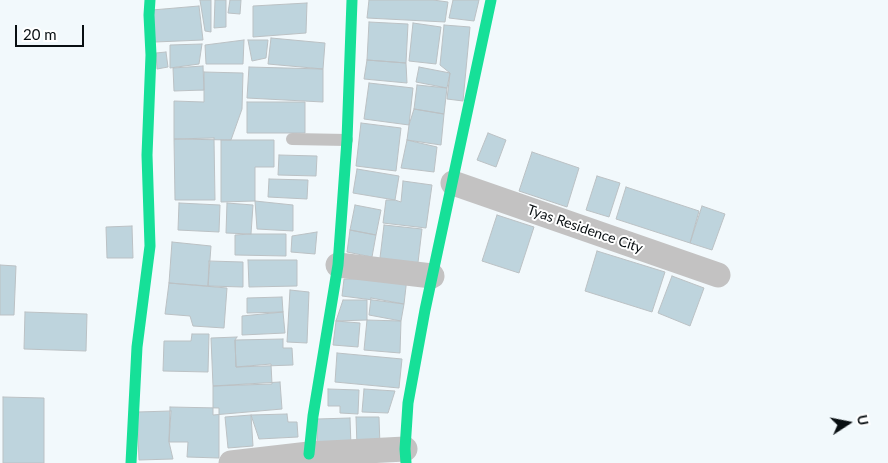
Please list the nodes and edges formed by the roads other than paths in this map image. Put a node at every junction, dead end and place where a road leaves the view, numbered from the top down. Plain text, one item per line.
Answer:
1 (150, 0) edge
2 (352, 0) edge
3 (491, 0) edge
4 (292, 139) dead end
5 (347, 140) junction
6 (453, 183) junction
7 (338, 265) junction
8 (718, 275) dead end
9 (432, 276) junction
10 (309, 454) junction
11 (405, 456) edge
12 (131, 463) edge
13 (232, 463) edge

1 - 12 street
2 - 5 street
3 - 6 street
4 - 5 lane
5 - 7 street
6 - 8 street, Tyas Residence City
6 - 9 street
7 - 9 street
7 - 10 street
9 - 11 street
10 - 11 street
10 - 13 street

